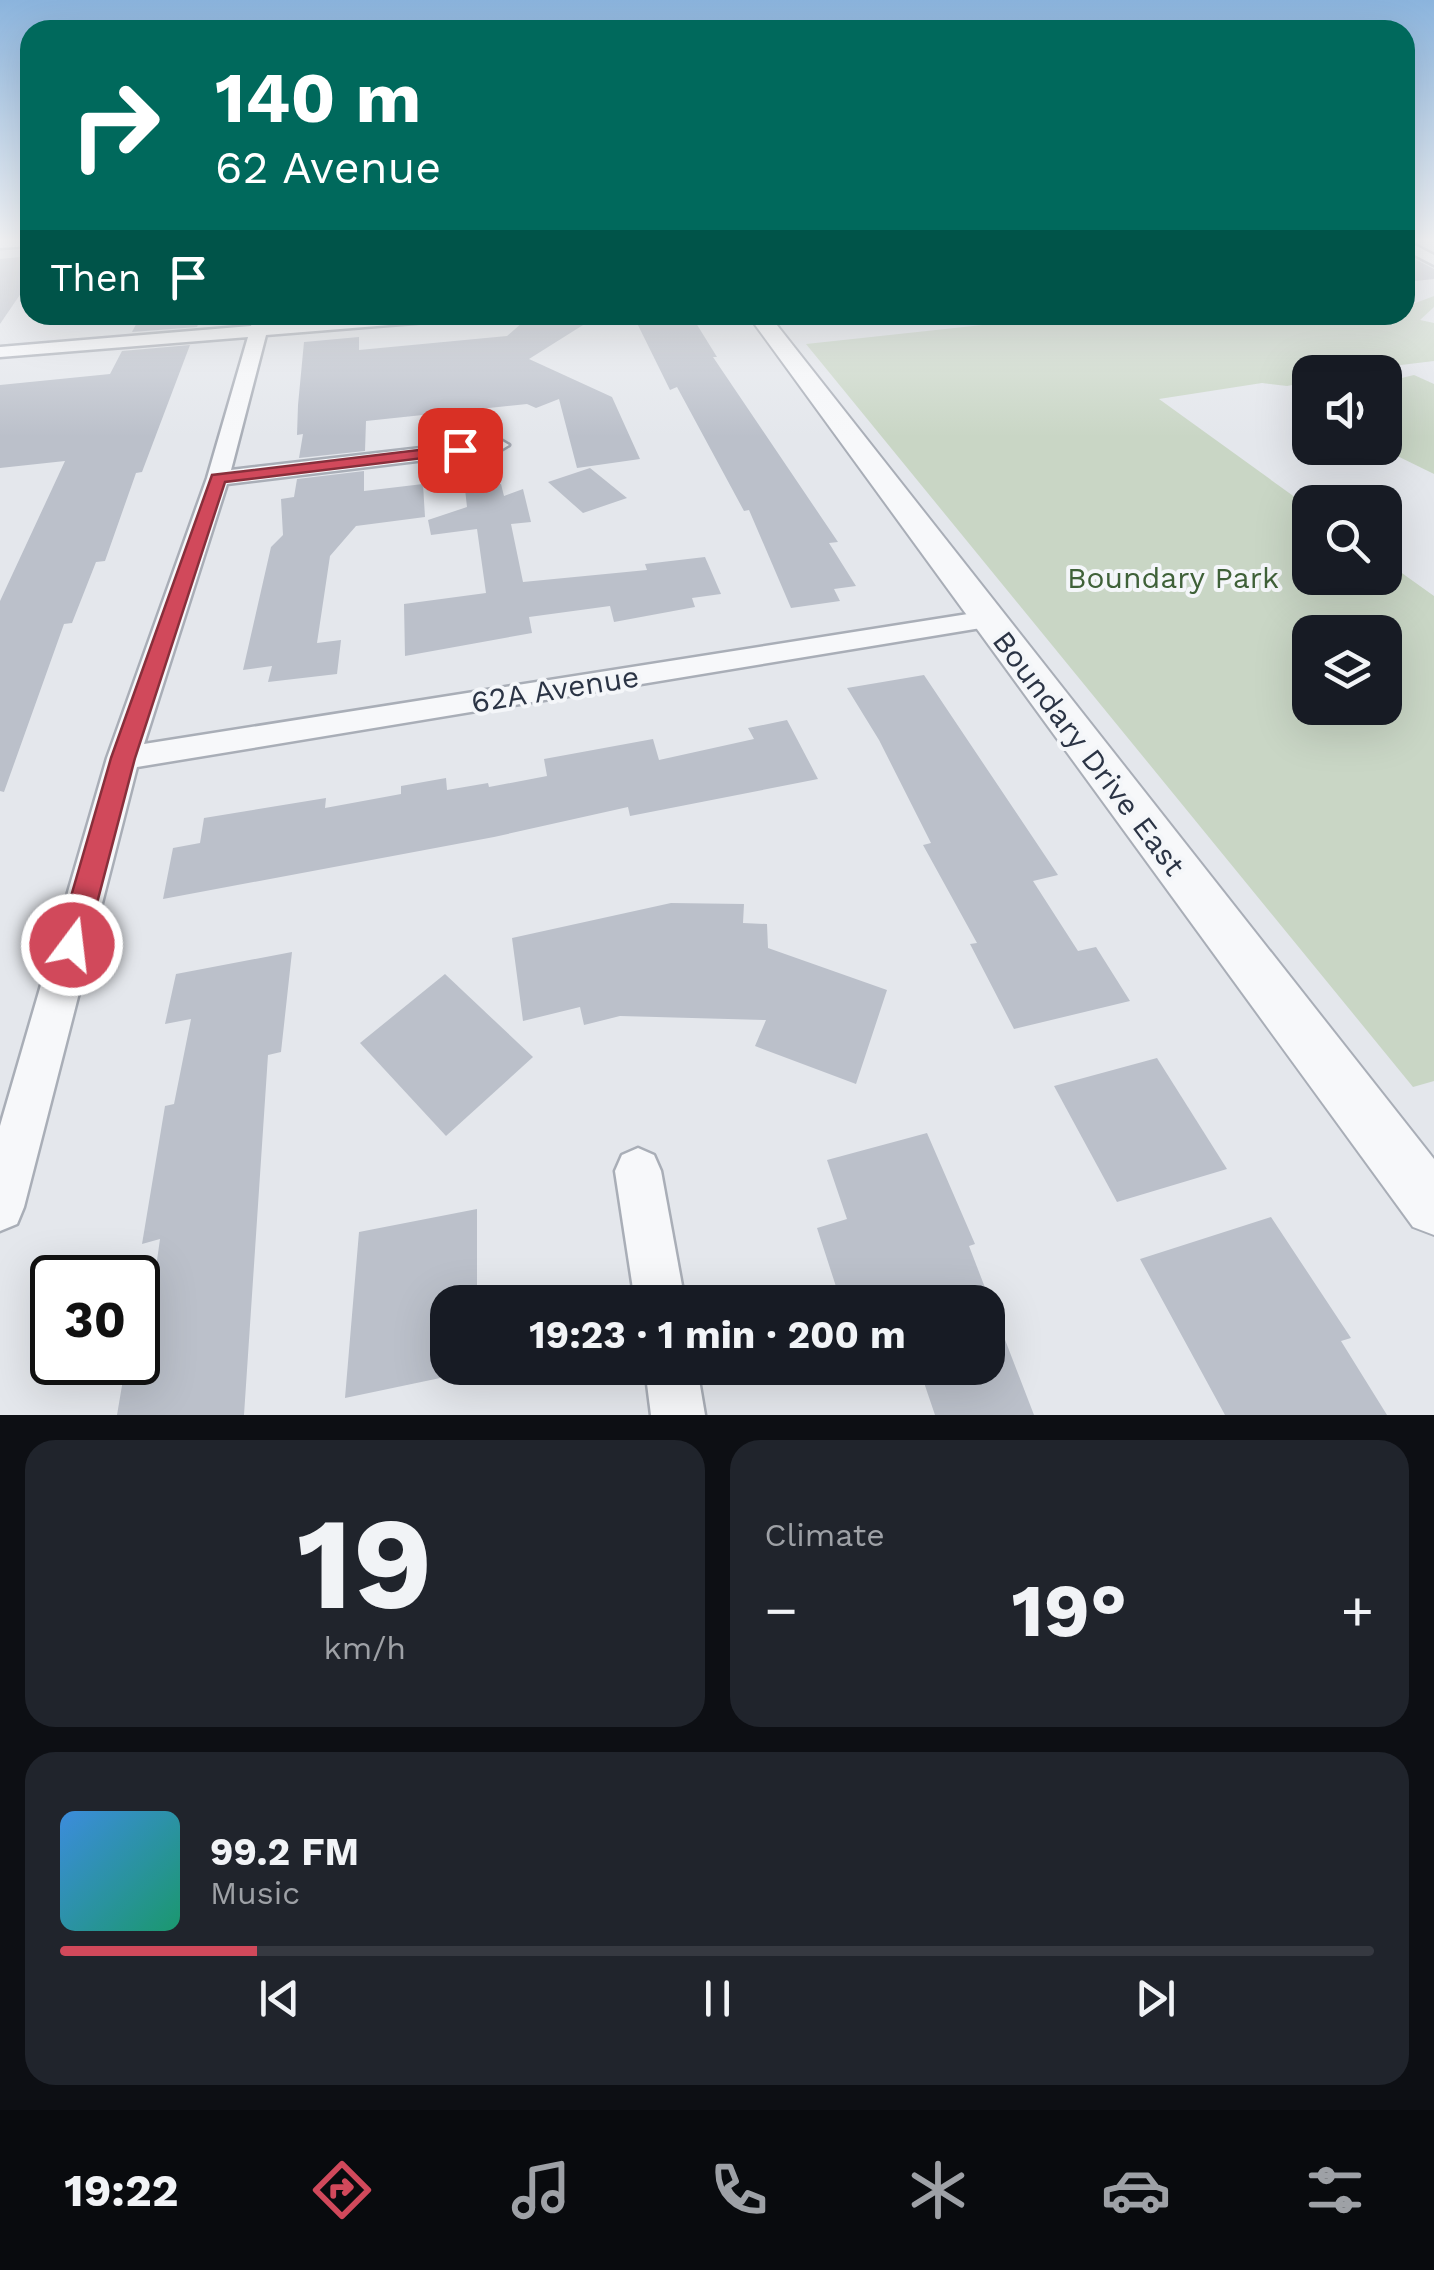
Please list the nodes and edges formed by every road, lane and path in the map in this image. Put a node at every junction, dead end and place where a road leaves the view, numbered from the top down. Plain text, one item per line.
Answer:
1 (243, 325) edge
2 (260, 325) edge
3 (766, 325) edge
4 (0, 352) edge
5 (499, 446) dead end
6 (218, 478) junction
7 (988, 620) junction
8 (123, 758) junction
9 (638, 1171) dead end
10 (1430, 1194) edge
11 (0, 1207) edge
12 (657, 1285) edge
13 (673, 1385) edge
14 (678, 1415) edge

1 - 4 street
2 - 6 street
3 - 7 street, Boundary Drive East
5 - 6 street
6 - 8 street
7 - 8 street, 62A Avenue
7 - 10 street, Boundary Drive East
8 - 11 street
9 - 12 street
13 - 14 street

